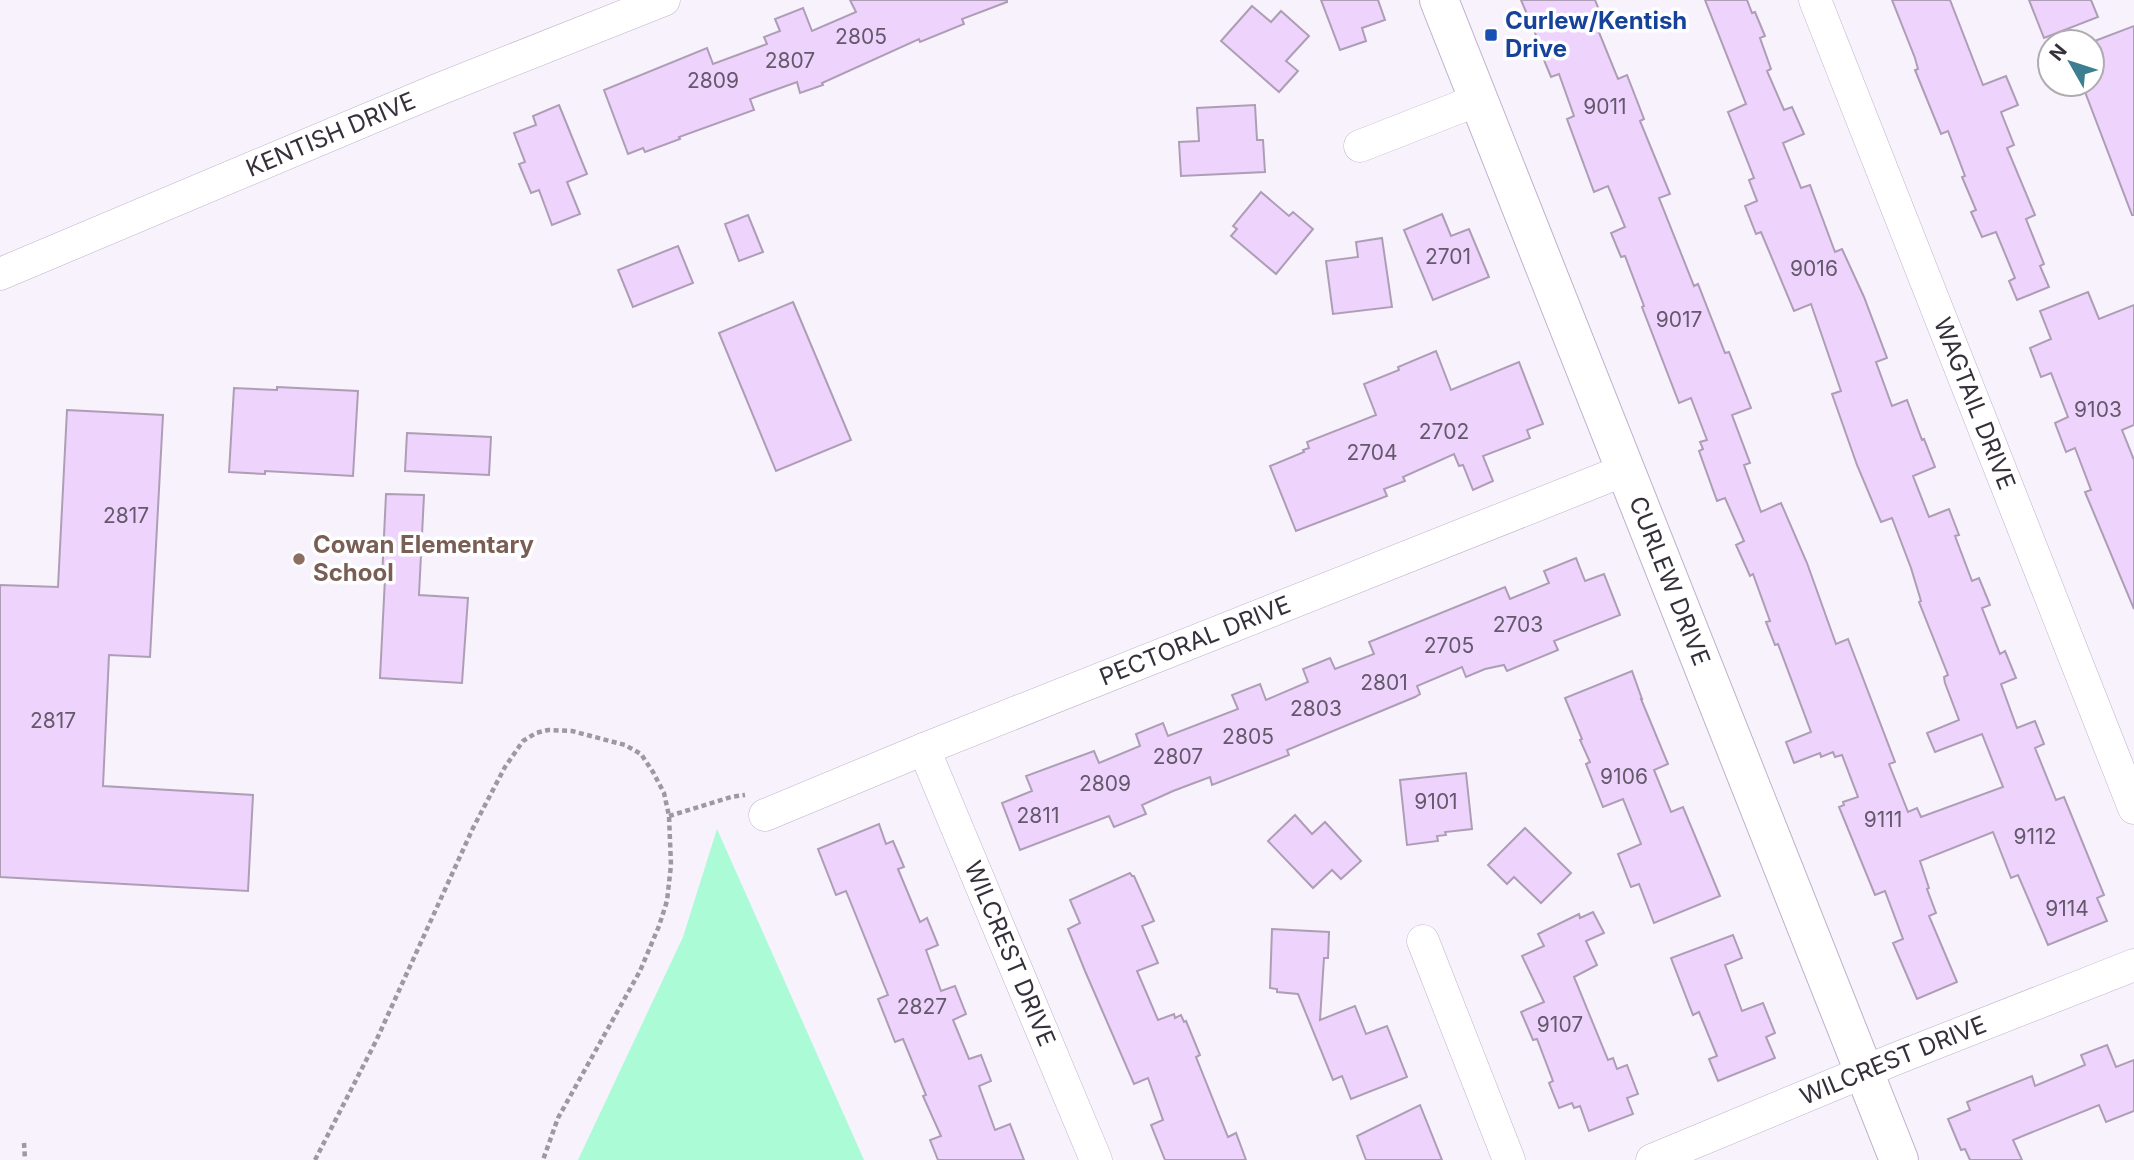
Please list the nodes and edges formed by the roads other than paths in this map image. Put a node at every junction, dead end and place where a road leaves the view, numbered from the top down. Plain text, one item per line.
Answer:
1 (664, 0) edge
2 (1439, 0) edge
3 (1815, 0) edge
4 (625, 7) edge
5 (1478, 100) junction
6 (1360, 146) dead end
7 (0, 274) edge
8 (1625, 470) junction
9 (924, 749) junction
10 (2134, 808) edge
11 (765, 815) road end
12 (1423, 942) dead end
13 (2134, 965) edge
14 (1864, 1072) junction
15 (1096, 1160) edge
16 (1509, 1160) edge
17 (1652, 1160) edge
18 (1899, 1160) edge

1 - 4 street, KENTISH DRIVE
2 - 5 street, CURLEW DRIVE
3 - 10 street, WAGTAIL DRIVE
4 - 7 street, KENTISH DRIVE
5 - 6 street
5 - 8 street, CURLEW DRIVE
8 - 9 street, PECTORAL DRIVE
8 - 14 street, CURLEW DRIVE
9 - 11 street, PECTORAL DRIVE
9 - 15 street, WILCREST DRIVE
12 - 16 street
13 - 14 street, WILCREST DRIVE
14 - 17 street, WILCREST DRIVE
14 - 18 street, CURLEW DRIVE

